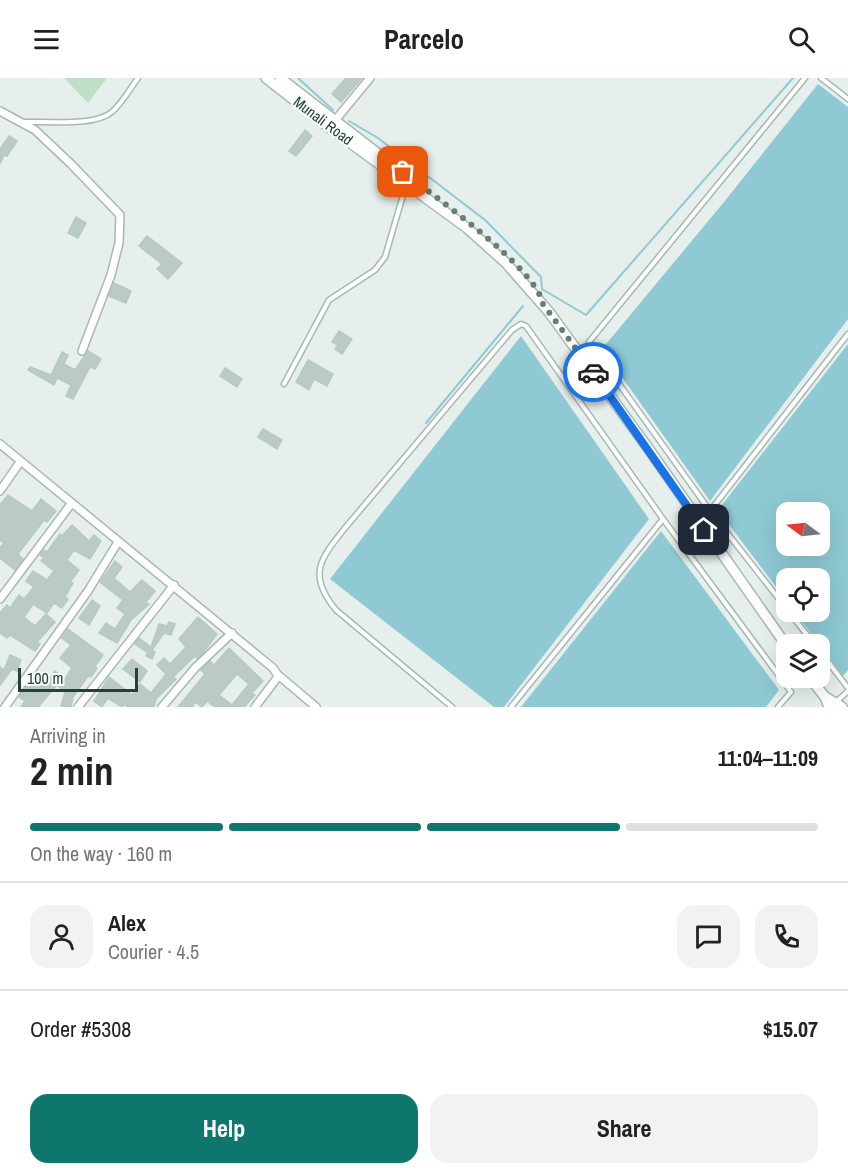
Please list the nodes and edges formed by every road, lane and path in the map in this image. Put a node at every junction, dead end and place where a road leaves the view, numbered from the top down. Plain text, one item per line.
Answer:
1 (138, 78) edge
2 (266, 78) edge
3 (280, 78) edge
4 (370, 78) edge
5 (805, 78) edge
6 (821, 78) edge
7 (848, 99) edge
8 (0, 111) edge
9 (22, 122) junction
10 (332, 124) junction
11 (407, 183) junction
12 (543, 304) junction
13 (848, 334) edge
14 (82, 351) dead end
15 (284, 384) dead end
16 (0, 444) edge
17 (20, 462) junction
18 (0, 491) edge
19 (71, 504) junction
20 (710, 511) junction
21 (663, 519) junction
22 (118, 542) junction
23 (174, 585) junction
24 (3, 590) edge
25 (776, 595) edge
26 (0, 599) edge
27 (797, 622) edge
28 (232, 633) junction
29 (778, 634) edge
30 (806, 634) edge
31 (830, 665) edge
32 (277, 674) junction
33 (818, 688) edge
34 (848, 689) edge
35 (834, 706) edge
36 (5, 707) edge
37 (78, 707) edge
38 (162, 707) edge
39 (255, 707) edge
40 (316, 707) edge
41 (452, 707) edge
42 (511, 707) edge
43 (778, 707) edge

1 - 9 lane
2 - 10 main road, Munali Road
3 - 10 main road, Munali Road
4 - 10 street
5 - 20 lane
6 - 7 lane
8 - 9 street
9 - 14 street
10 - 11 main road, Munali Road
10 - 12 main road, Munali Road
11 - 12 main road, Munali Road
11 - 15 lane
12 - 29 main road, Munali Road
13 - 20 lane
16 - 17 street
17 - 18 street
17 - 19 street
19 - 22 street
19 - 24 street
20 - 25 lane
21 - 41 lane
21 - 42 lane
21 - 43 lane
22 - 23 street
22 - 36 street
23 - 28 street
23 - 37 street
24 - 26 street
27 - 30 lane
28 - 32 street
28 - 38 street
31 - 34 lane
32 - 39 street
32 - 40 street
33 - 35 main road
34 - 35 lane

